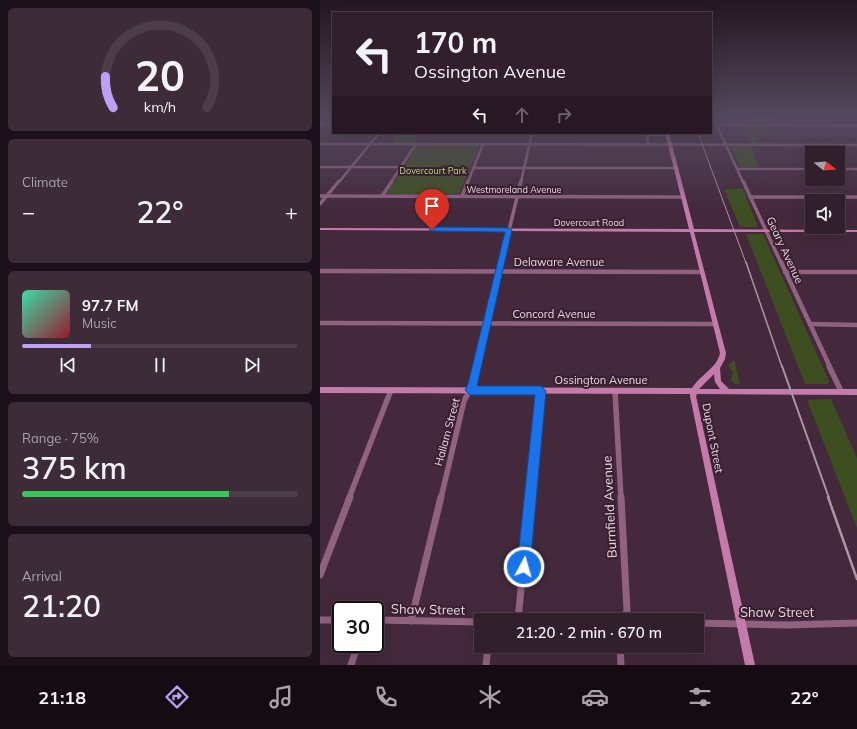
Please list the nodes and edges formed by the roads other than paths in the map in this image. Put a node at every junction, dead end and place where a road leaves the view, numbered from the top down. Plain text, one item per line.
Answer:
1 (366, 148) edge
2 (413, 148) edge
3 (481, 148) edge
4 (528, 148) edge
5 (671, 148) edge
6 (727, 148) edge
7 (320, 167) edge
8 (350, 167) junction
9 (401, 168) junction
10 (473, 168) junction
11 (523, 168) junction
12 (676, 168) junction
13 (737, 169) junction
14 (805, 169) edge
15 (845, 169) edge
16 (857, 169) edge
17 (320, 196) edge
18 (326, 196) junction
19 (382, 196) junction
20 (462, 196) junction
21 (517, 196) junction
22 (750, 196) junction
23 (684, 197) junction
24 (857, 197) edge
25 (320, 204) edge
26 (320, 229) edge
27 (509, 230) junction
28 (692, 230) junction
29 (766, 231) junction
30 (857, 231) edge
31 (320, 271) edge
32 (499, 271) junction
33 (702, 272) junction
34 (785, 272) junction
35 (857, 272) edge
36 (320, 323) edge
37 (487, 323) junction
38 (716, 324) junction
39 (810, 324) junction
40 (857, 325) edge
41 (716, 366) junction
42 (320, 390) edge
43 (391, 390) junction
44 (470, 390) junction
45 (541, 391) junction
46 (615, 391) junction
47 (694, 391) junction
48 (841, 391) junction
49 (728, 392) junction
50 (857, 392) edge
51 (320, 575) edge
52 (519, 613) edge
53 (626, 613) edge
54 (320, 620) edge
55 (332, 620) edge
56 (384, 620) edge
57 (411, 621) junction
58 (474, 622) edge
59 (704, 623) edge
60 (857, 623) edge
61 (741, 624) junction
62 (355, 653) edge
63 (487, 653) edge
64 (620, 653) edge
65 (351, 665) edge
66 (486, 665) edge
67 (621, 665) edge
68 (750, 665) edge

1 - 8 street
2 - 9 street
3 - 10 street
4 - 11 street, Hallam Street
5 - 12 street, Dupont Street
6 - 13 street, Geary Avenue
7 - 8 street
8 - 9 street
8 - 18 street
9 - 19 street
10 - 11 street
10 - 20 street
11 - 12 street
11 - 21 street, Hallam Street
12 - 23 street, Dupont Street
13 - 14 street
13 - 22 street, Geary Avenue
15 - 16 street
17 - 18 street, Westmoreland Avenue
18 - 19 street, Westmoreland Avenue
18 - 25 street
19 - 20 street, Westmoreland Avenue
20 - 21 street, Westmoreland Avenue
21 - 23 street, Westmoreland Avenue
21 - 27 street, Hallam Street
22 - 24 street
22 - 29 street, Geary Avenue
23 - 28 street, Dupont Street
26 - 27 street, Dovercourt Road
27 - 28 street, Dovercourt Road
27 - 32 street, Hallam Street
28 - 29 street, Dovercourt Road
28 - 33 street, Dupont Street
29 - 30 street, Dovercourt Road
29 - 34 street, Geary Avenue
31 - 32 street, Delaware Avenue
32 - 33 street, Delaware Avenue
32 - 37 street, Hallam Street
33 - 38 street, Dupont Street
34 - 35 street
34 - 39 street, Geary Avenue
36 - 37 street, Concord Avenue
37 - 38 street, Concord Avenue
37 - 44 street, Hallam Street
38 - 41 street, Dupont Street
39 - 40 street
39 - 48 street, Geary Avenue
41 - 47 street, Dupont Street
41 - 49 street
42 - 43 street, Ossington Avenue
43 - 44 street, Ossington Avenue
43 - 51 street
44 - 45 street, Ossington Avenue
44 - 57 street, Hallam Street
45 - 46 street, Ossington Avenue
45 - 52 street
46 - 47 street, Ossington Avenue
46 - 53 street, Burnfield Avenue
47 - 49 street, Ossington Avenue
47 - 61 street, Dupont Street
48 - 49 street, Ossington Avenue
48 - 50 street, Ossington Avenue
54 - 55 street
56 - 57 street, Shaw Street
57 - 58 street, Shaw Street
59 - 61 street, Shaw Street
60 - 61 street, Shaw Street
61 - 68 street, Dupont Street
62 - 65 street
63 - 66 street
64 - 67 street

